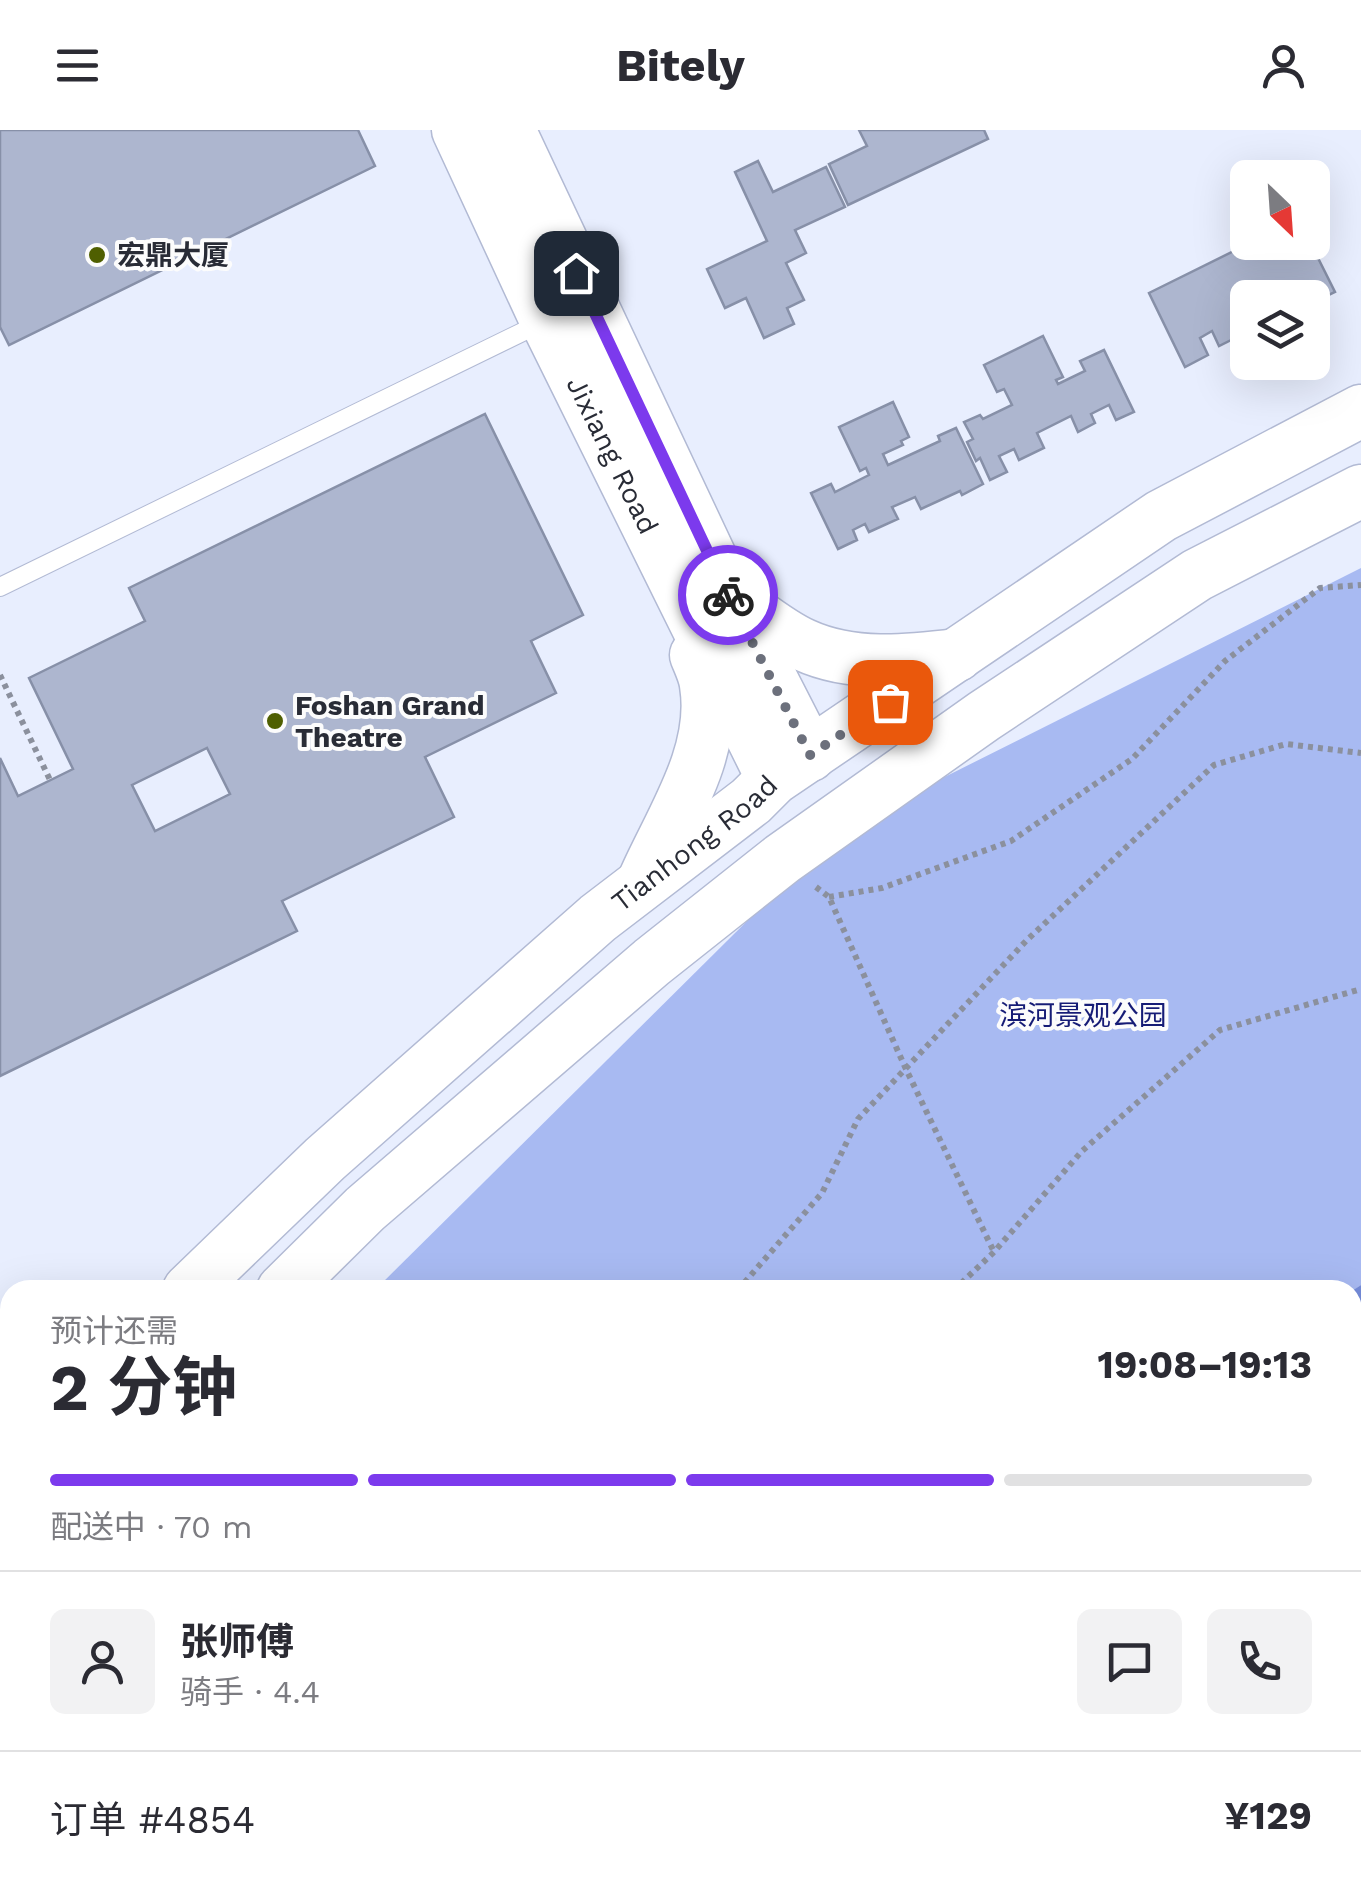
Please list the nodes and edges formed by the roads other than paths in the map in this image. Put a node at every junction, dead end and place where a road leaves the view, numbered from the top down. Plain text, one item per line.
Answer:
1 (458, 130) edge
2 (509, 130) edge
3 (546, 320) junction
4 (1361, 411) edge
5 (1361, 490) edge
6 (666, 564) junction
7 (0, 587) edge
8 (728, 595) junction
9 (959, 655) junction
10 (791, 767) junction
11 (642, 884) junction
12 (199, 1280) edge
13 (294, 1280) edge

1 - 3 main road, Jixiang Road
2 - 8 main road
3 - 6 main road, Jixiang Road
3 - 7 lane
4 - 9 main road, Tianhong Road
5 - 13 main road
6 - 10 main road, Jixiang Road
6 - 11 main road
8 - 9 main road
8 - 10 main road
9 - 10 main road, Tianhong Road
10 - 11 main road, Tianhong Road
11 - 12 main road, Tianhong Road

